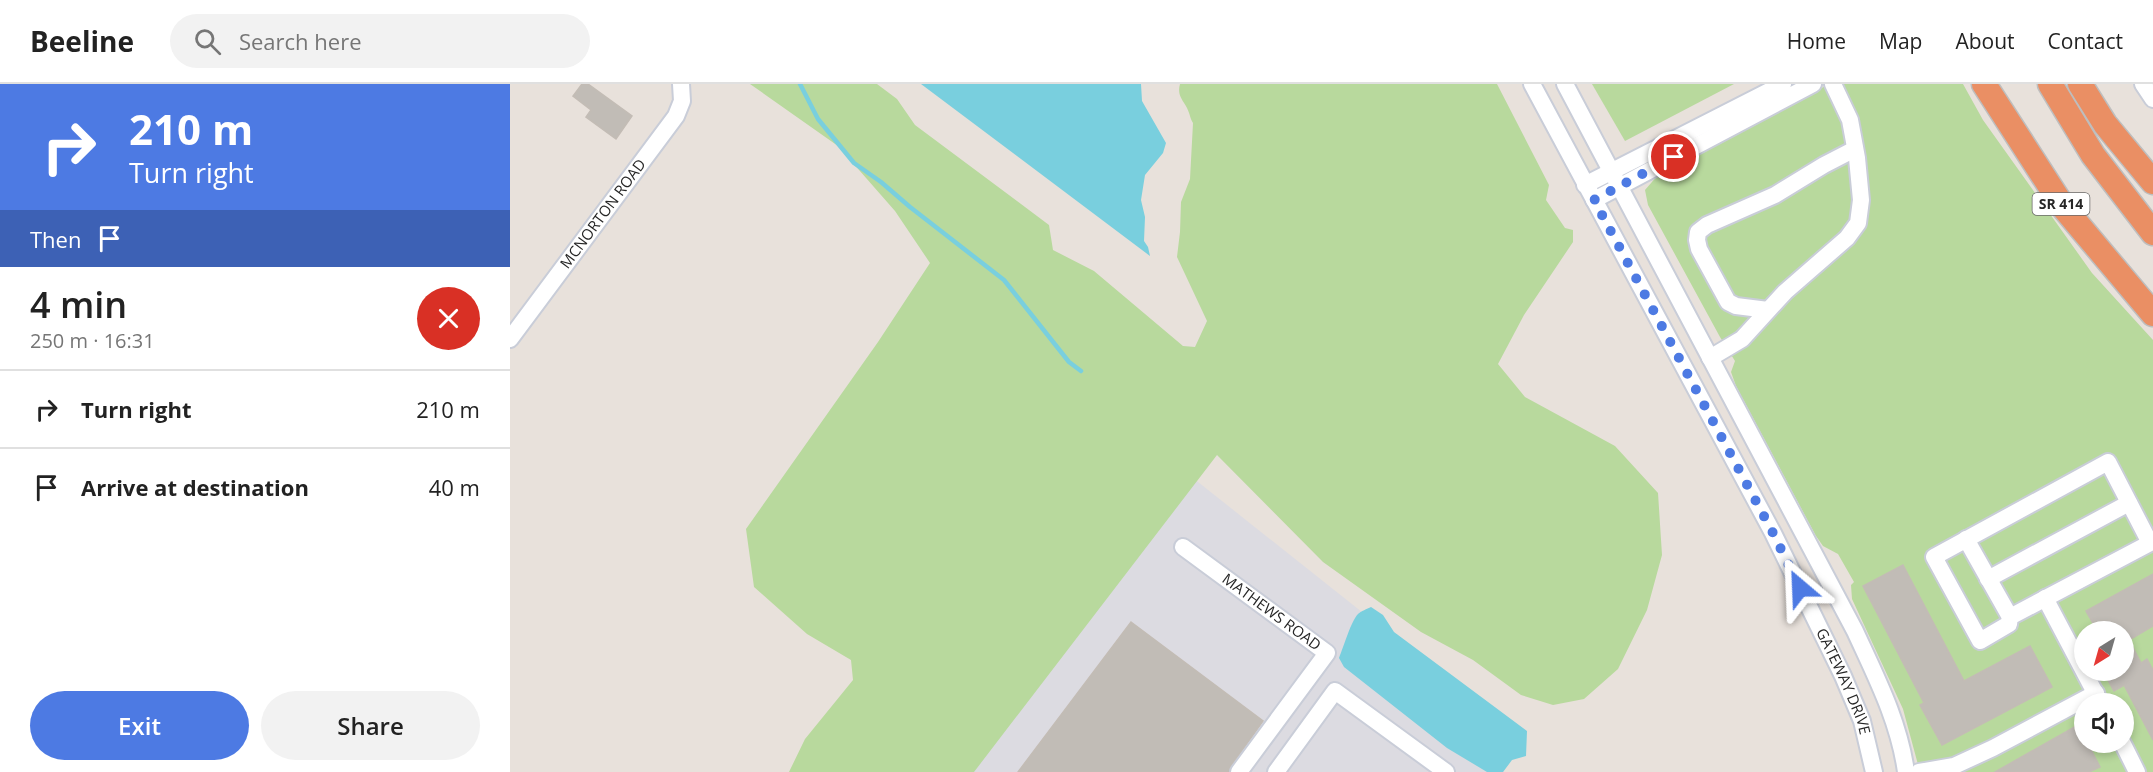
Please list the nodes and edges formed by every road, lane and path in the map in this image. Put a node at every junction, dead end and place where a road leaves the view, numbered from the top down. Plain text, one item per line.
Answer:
1 (681, 84) edge
2 (1532, 84) edge
3 (1565, 84) edge
4 (1783, 84) edge
5 (1813, 84) edge
6 (1833, 84) edge
7 (1984, 84) edge
8 (2050, 84) edge
9 (2080, 84) edge
10 (2143, 84) edge
11 (2153, 99) edge
12 (1855, 149) junction
13 (1615, 179) junction
14 (2153, 182) edge
15 (1585, 185) junction
16 (1594, 200) junction
17 (2153, 233) edge
18 (1768, 310) junction
19 (2153, 314) edge
20 (510, 339) edge
21 (1710, 358) junction
22 (2129, 502) junction
23 (1966, 539) junction
24 (1183, 547) dead end
25 (1826, 576) junction
26 (1988, 579) junction
27 (1800, 588) junction
28 (2045, 598) junction
29 (2010, 617) junction
30 (2096, 693) edge
31 (2074, 710) edge
32 (2128, 753) edge
33 (1242, 771) edge
34 (1276, 772) edge
35 (1446, 772) edge
36 (1874, 772) edge
37 (1906, 772) edge
38 (1919, 772) edge
39 (2138, 772) edge

1 - 20 street, MCNORTON ROAD
2 - 15 street, GATEWAY DRIVE
3 - 13 street, GATEWAY DRIVE
4 - 13 street
5 - 13 street
6 - 12 street
7 - 19 highway, SR 414
8 - 17 highway
9 - 14 highway
10 - 11 street
12 - 18 street
12 - 18 street
13 - 15 street
13 - 16 street
13 - 21 street, GATEWAY DRIVE
15 - 16 street, GATEWAY DRIVE
16 - 27 street, GATEWAY DRIVE
18 - 21 street
21 - 25 street, GATEWAY DRIVE
22 - 23 street
22 - 26 street
22 - 28 street
23 - 26 street
23 - 29 street
24 - 33 street, MATHEWS ROAD
25 - 27 street
25 - 37 street, GATEWAY DRIVE
26 - 29 street
27 - 36 street, GATEWAY DRIVE
28 - 29 street
28 - 30 street
31 - 38 street
32 - 39 street
34 - 35 street

